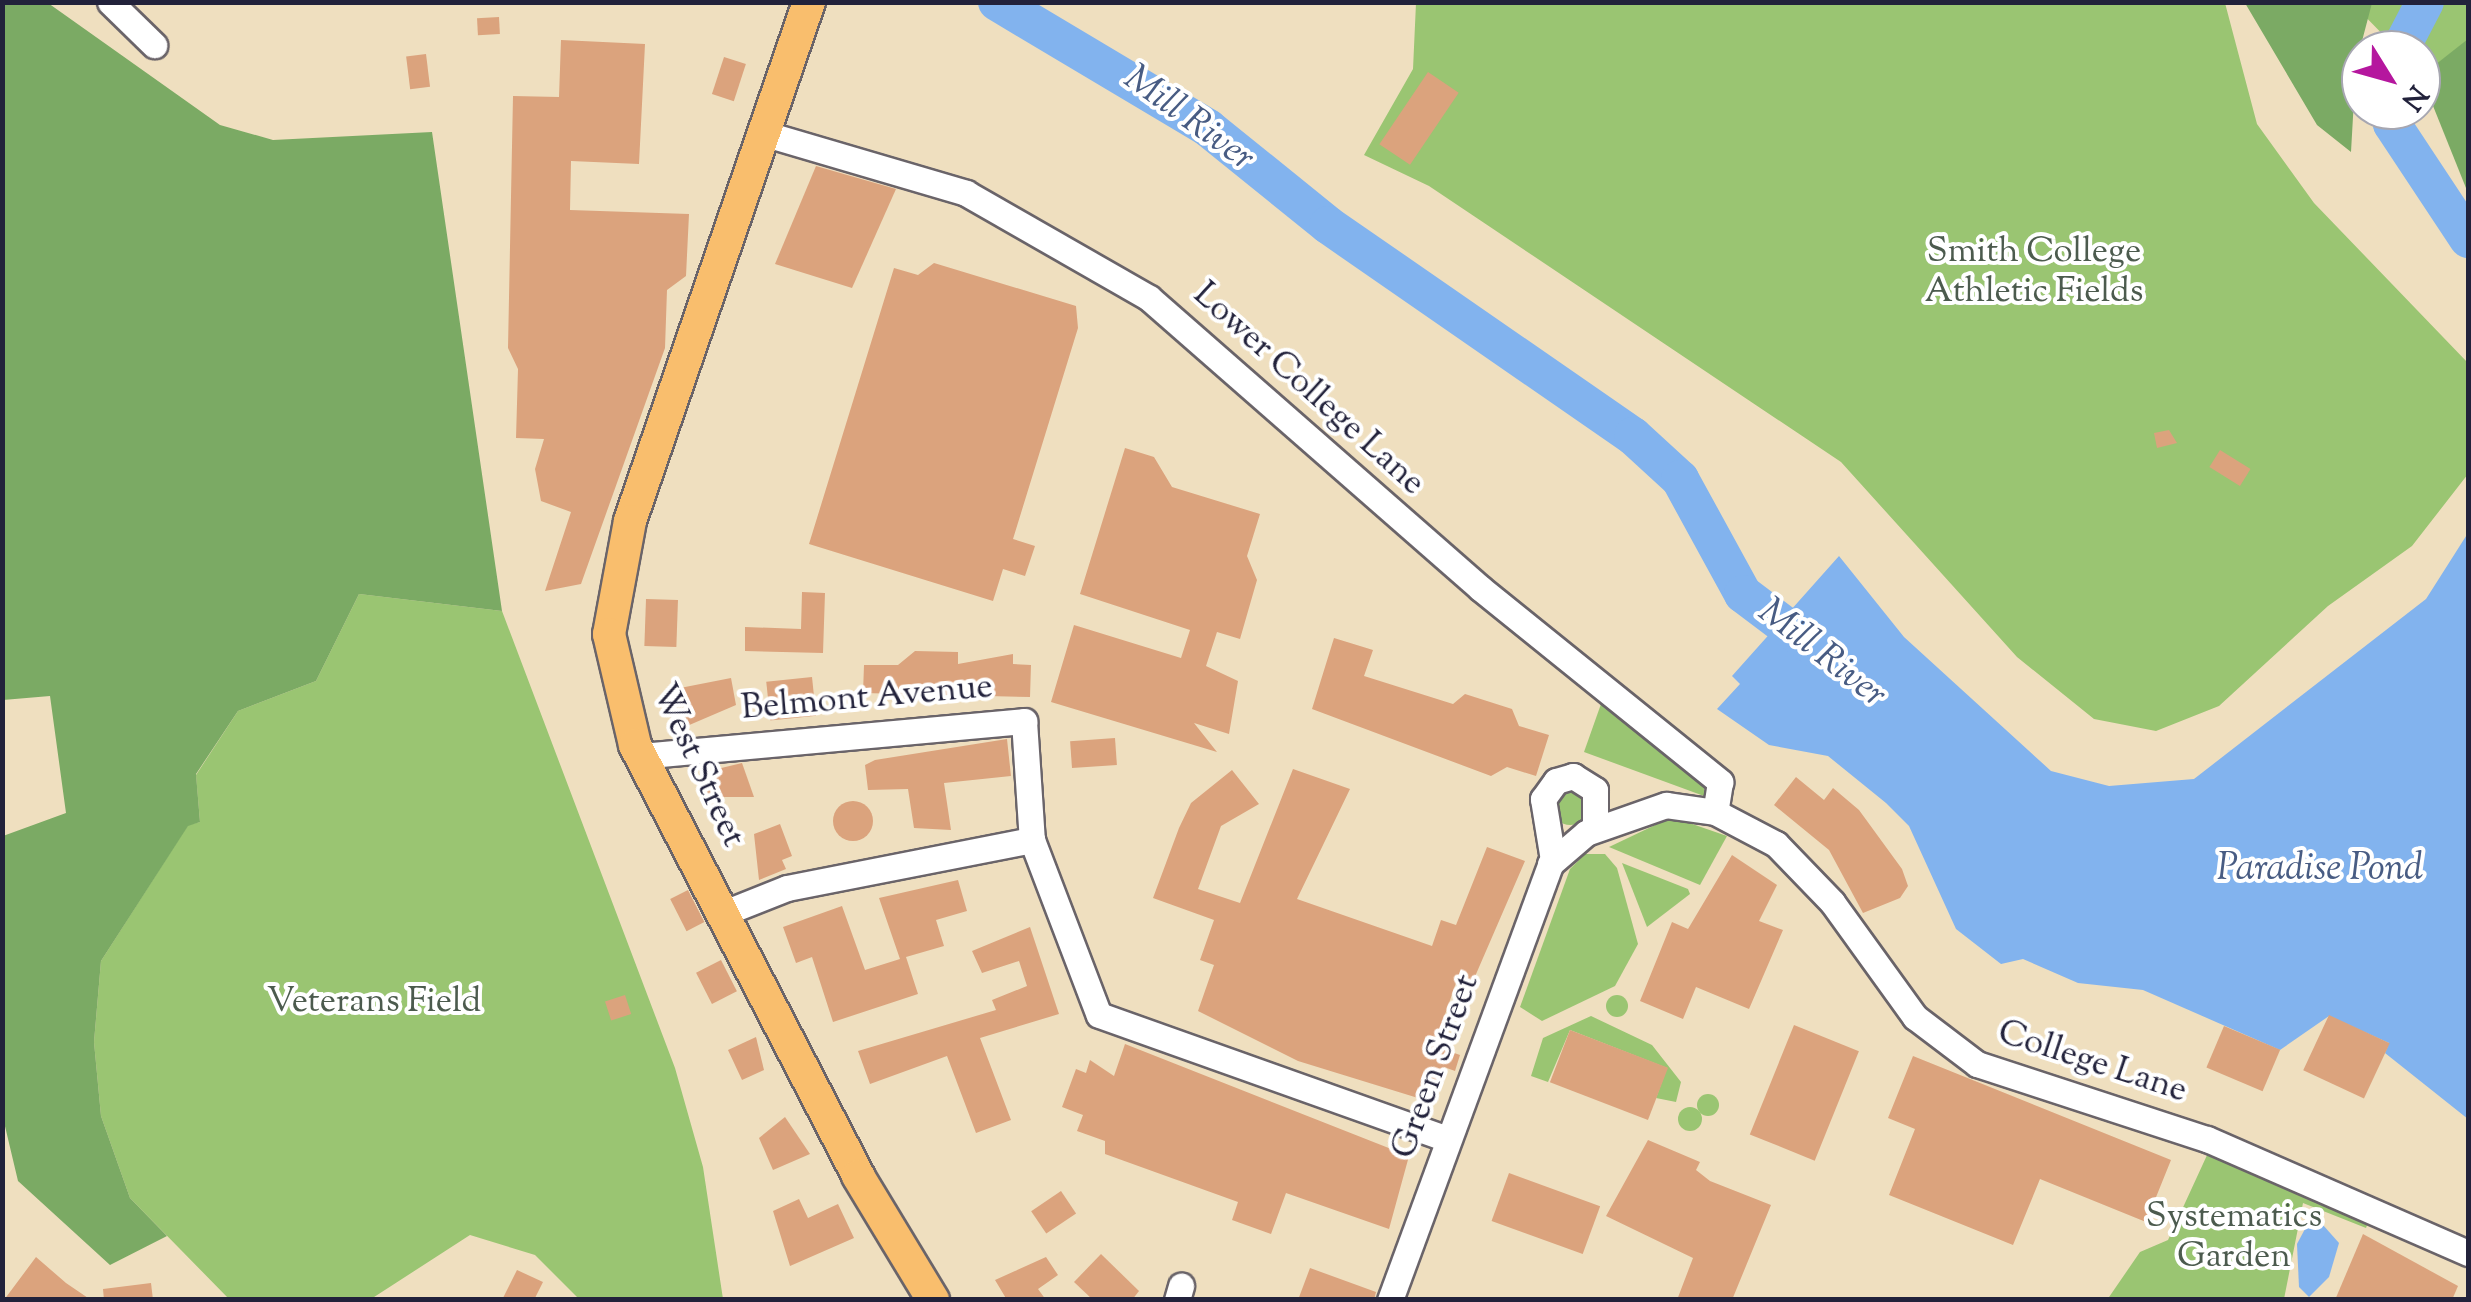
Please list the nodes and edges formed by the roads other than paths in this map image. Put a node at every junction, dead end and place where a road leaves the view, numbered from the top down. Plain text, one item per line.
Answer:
1 (110, 2) edge
2 (809, 2) edge
3 (154, 45) dead end
4 (766, 134) junction
5 (640, 756) junction
6 (1715, 812) junction
7 (1595, 829) junction
8 (1032, 840) junction
9 (1553, 860) junction
10 (724, 913) junction
11 (1448, 1139) junction
12 (2468, 1253) edge
13 (933, 1300) edge
14 (1390, 1300) edge

1 - 3 street
2 - 4 main road, West Street
4 - 5 main road, West Street
4 - 6 street, Lower College Lane
5 - 8 street, Belmont Avenue
5 - 10 main road, West Street
6 - 7 street
6 - 12 street, College Lane
7 - 9 street
7 - 9 street, Green Street
8 - 10 street
8 - 11 street, Belmont Avenue
9 - 11 street, Green Street
10 - 13 main road, West Street
11 - 14 street, Green Street

